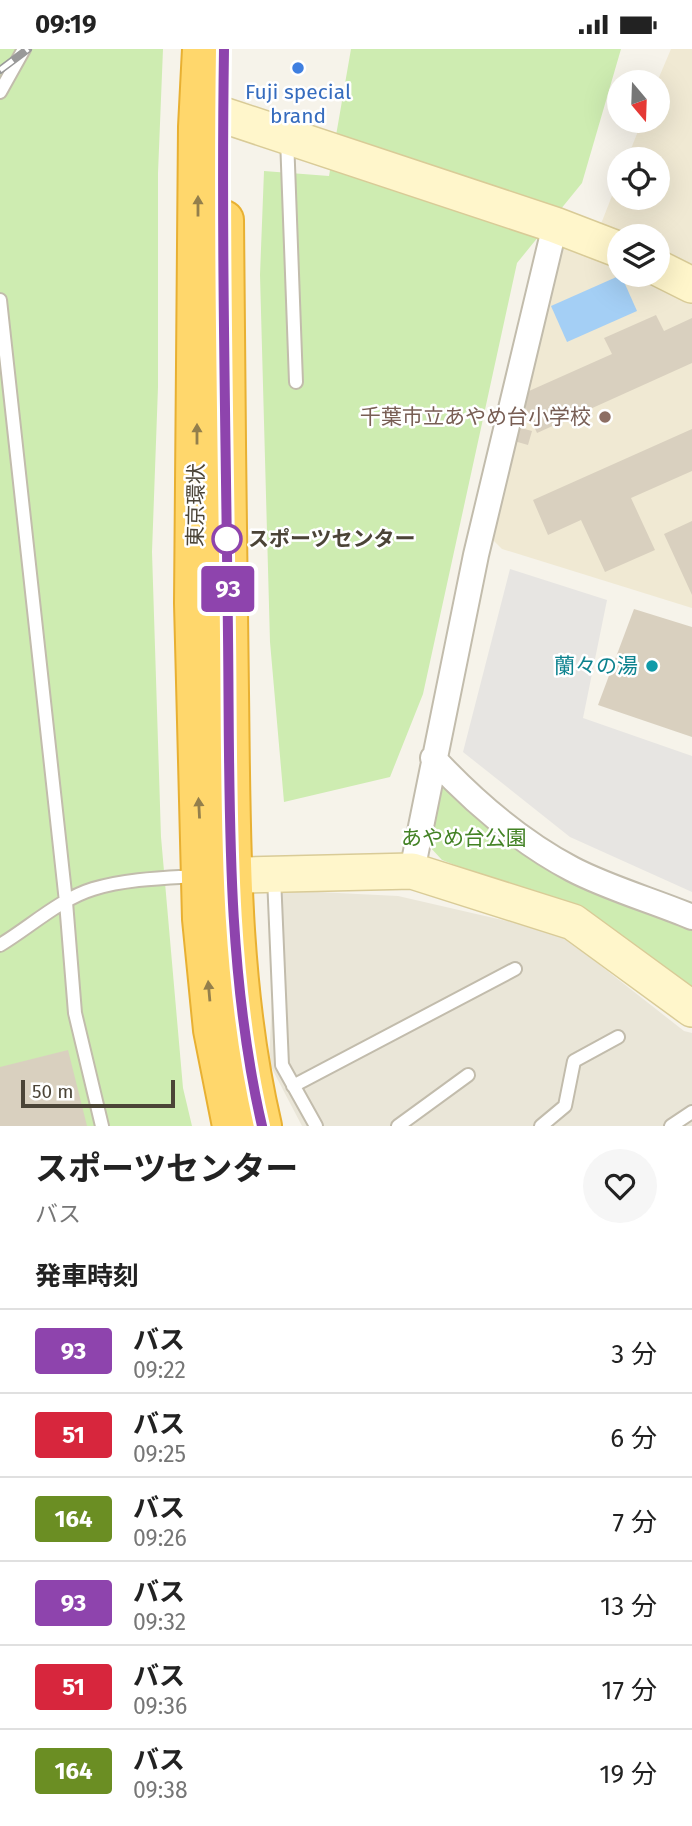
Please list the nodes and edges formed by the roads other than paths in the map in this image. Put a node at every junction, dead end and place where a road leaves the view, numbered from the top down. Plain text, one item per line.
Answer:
1 (24, 49) edge
2 (202, 49) edge
3 (224, 49) edge
4 (0, 92) edge
5 (223, 115) junction
6 (287, 138) junction
7 (555, 225) junction
8 (607, 245) edge
9 (670, 274) edge
10 (692, 285) edge
11 (0, 300) edge
12 (296, 382) dead end
13 (433, 758) junction
14 (412, 871) junction
15 (273, 874) junction
16 (217, 876) junction
17 (66, 902) junction
18 (692, 917) edge
19 (0, 945) edge
20 (515, 969) dead end
21 (692, 1009) edge
22 (618, 1037) dead end
23 (468, 1075) dead end
24 (293, 1086) junction
25 (692, 1112) edge
26 (102, 1126) edge
27 (232, 1126) edge
28 (262, 1126) edge
29 (316, 1126) edge
30 (398, 1126) edge
31 (541, 1126) edge
32 (671, 1126) edge

1 - 4 lane
16 -> 2 highway, 東京環状
3 - 5 highway, 東京環状
5 - 6 street
5 - 16 highway, 東京環状
6 - 7 street
6 - 12 lane
7 - 8 street
7 - 13 street
9 - 10 street
11 - 17 lane
13 - 14 street
13 - 18 street
14 - 15 street
14 - 21 street
15 - 16 street
15 - 24 lane
16 - 17 lane
27 -> 16 highway, 東京環状
16 - 28 highway, 東京環状
17 - 19 lane
17 - 26 lane
20 - 24 lane
22 - 31 lane
23 - 30 lane
24 - 29 lane
25 - 32 lane

